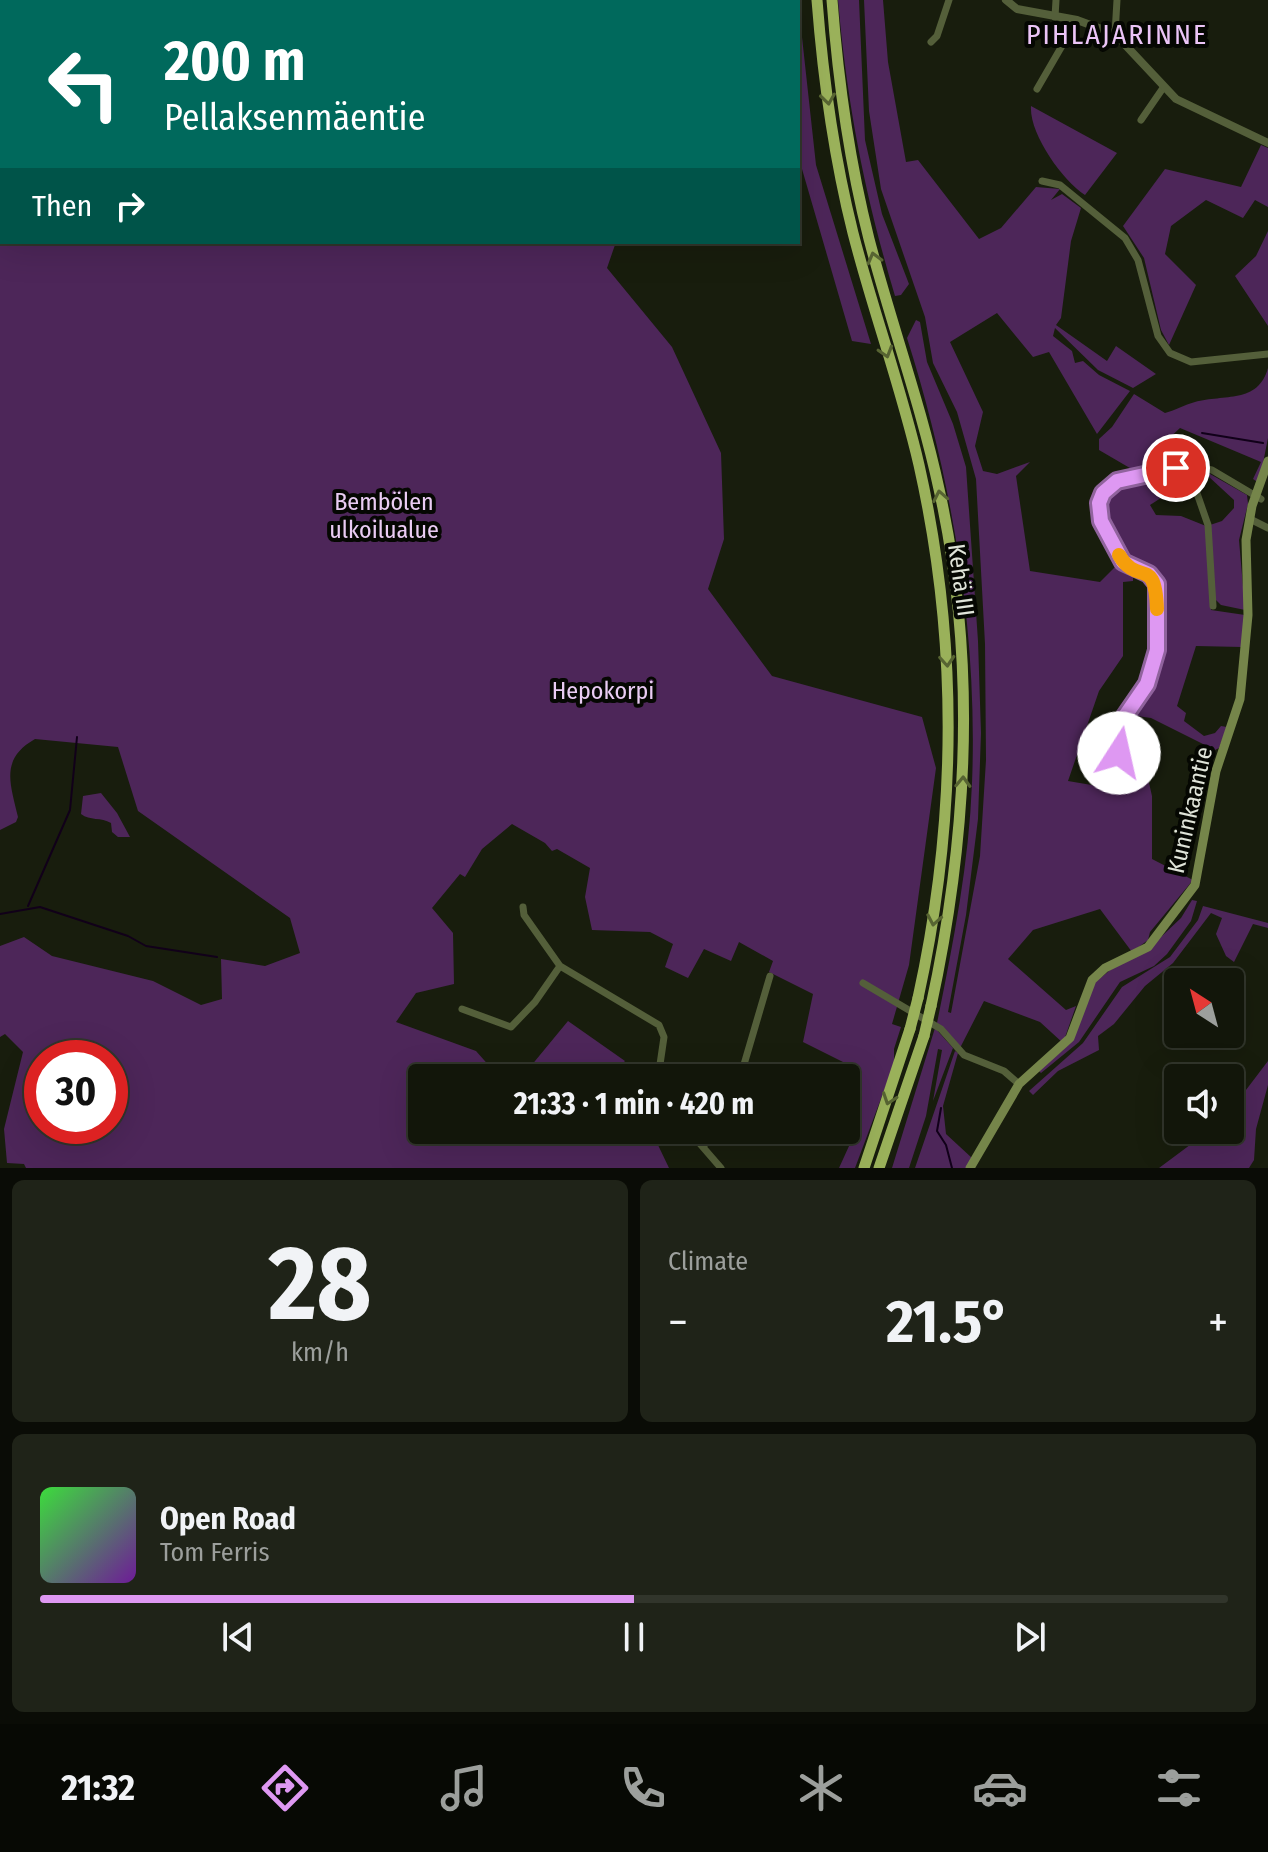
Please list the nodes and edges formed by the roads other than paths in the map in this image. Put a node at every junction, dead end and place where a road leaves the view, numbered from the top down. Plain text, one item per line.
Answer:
1 (817, 0) edge
2 (832, 0) edge
3 (949, 0) edge
4 (1006, 0) edge
5 (1056, 0) edge
6 (1117, 0) edge
7 (1055, 17) junction
8 (1077, 20) junction
9 (1115, 34) junction
10 (931, 42) dead end
11 (1163, 88) junction
12 (1037, 89) dead end
13 (1141, 120) dead end
14 (1268, 143) edge
15 (1042, 181) dead end
16 (1268, 354) edge
17 (1268, 461) edge
18 (1192, 466) junction
19 (1258, 498) junction
20 (1250, 519) junction
21 (1268, 528) edge
22 (1213, 606) dead end
23 (1115, 749) dead end
24 (523, 907) dead end
25 (560, 966) junction
26 (770, 976) dead end
27 (863, 983) dead end
28 (462, 1009) dead end
29 (660, 1064) edge
30 (745, 1064) edge
31 (1019, 1084) junction
32 (700, 1144) edge
33 (705, 1144) edge
34 (703, 1147) junction
35 (721, 1168) edge
36 (864, 1168) edge
37 (879, 1168) edge
38 (970, 1168) edge

1 -> 36 highway, Kehä III, bridge
37 -> 2 highway, Kehä III, bridge
3 - 10 street
4 - 7 street
5 - 7 street
6 - 9 street
7 - 8 street
8 - 9 street
8 - 12 street
9 - 11 street
11 - 13 street
11 - 14 street
15 - 16 street
17 - 19 main road, Kuninkaantie
18 - 19 street
18 - 22 street
18 - 23 street
19 - 20 main road, Kuninkaantie
20 - 21 street
20 - 31 main road, Kuninkaantie
24 - 25 street
25 - 28 street
25 - 29 street
26 - 30 street
27 - 31 street
31 - 38 main road, Kuninkaantie
32 - 34 street
33 - 34 street
34 - 35 street

